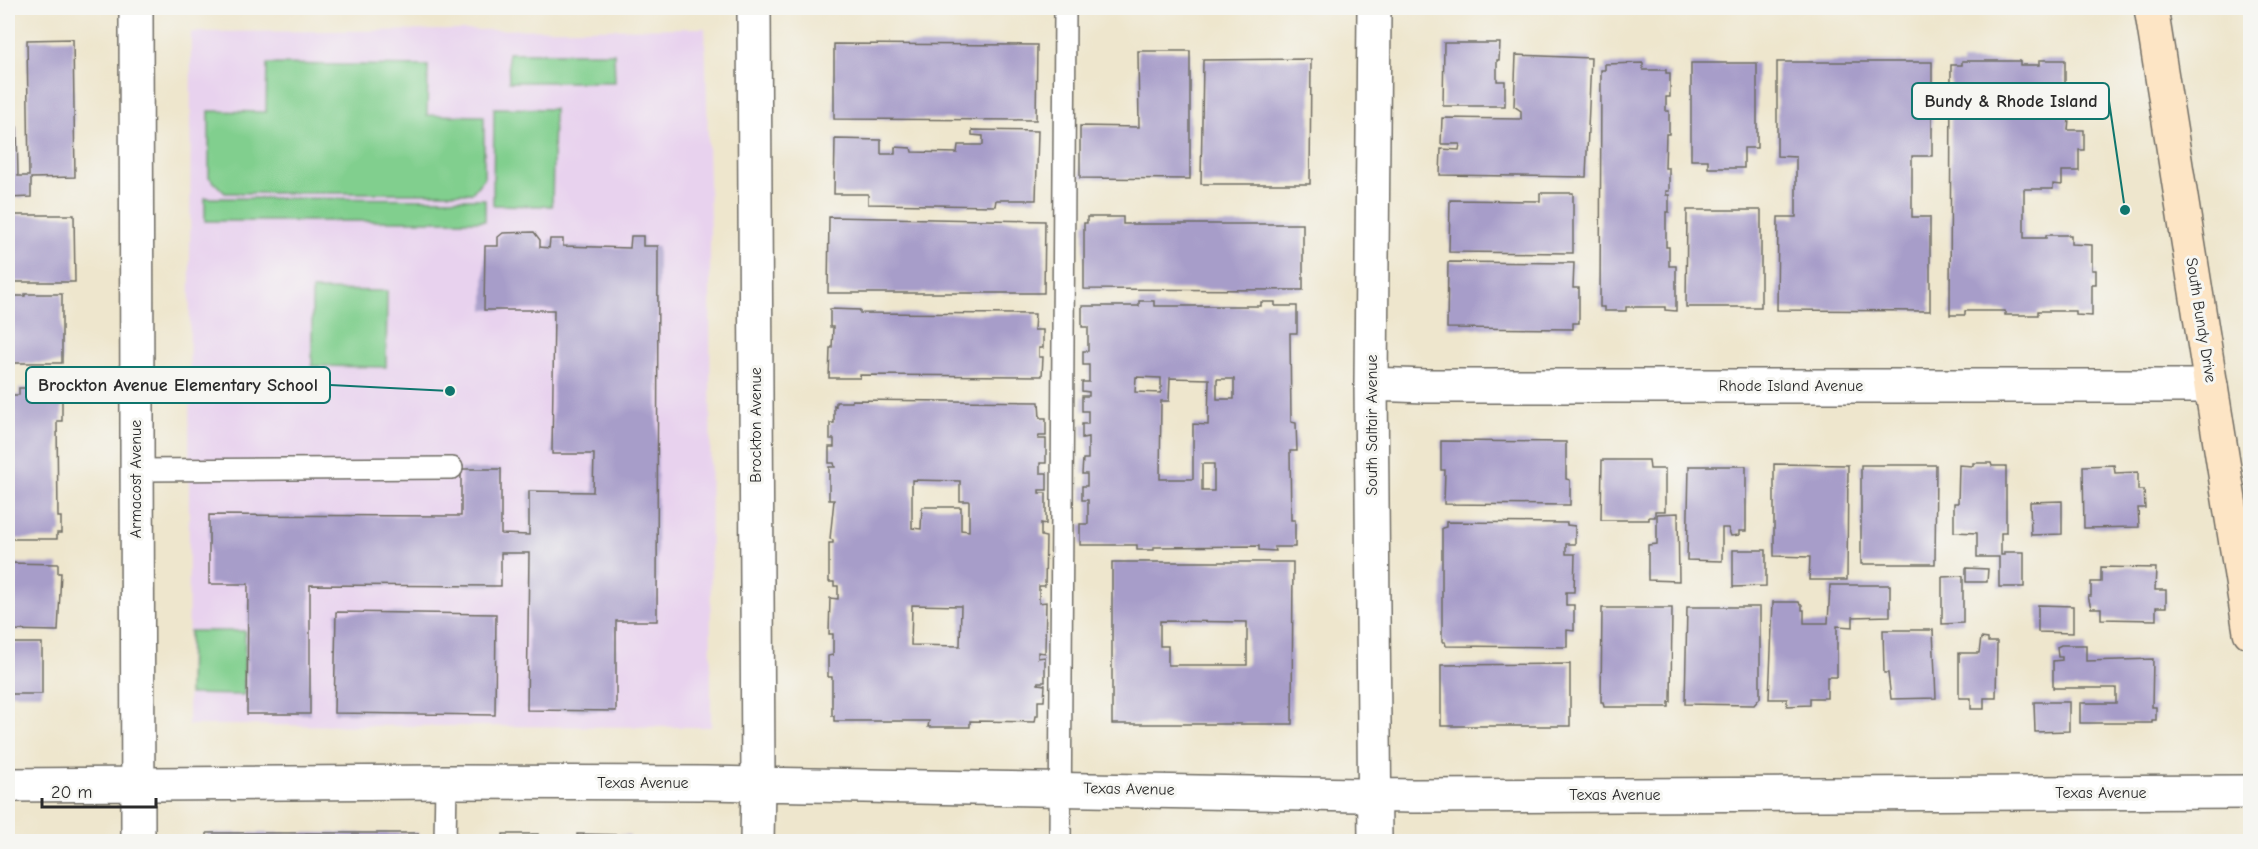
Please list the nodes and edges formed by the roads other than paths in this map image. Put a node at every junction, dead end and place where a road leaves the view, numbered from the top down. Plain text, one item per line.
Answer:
1 (136, 8) edge
2 (754, 8) edge
3 (1065, 8) edge
4 (1374, 8) edge
5 (2151, 8) edge
6 (1371, 384) junction
7 (2211, 386) junction
8 (452, 468) dead end
9 (136, 470) junction
10 (2250, 632) edge
11 (446, 782) junction
12 (758, 783) junction
13 (137, 784) junction
14 (8, 785) edge
15 (1060, 788) junction
16 (2250, 792) edge
17 (1376, 795) junction
18 (138, 842) edge
19 (445, 842) edge
20 (757, 842) edge
21 (1060, 842) edge
22 (1375, 842) edge

1 - 9 street, Armacost Avenue
2 - 12 street, Brockton Avenue
3 - 15 lane
4 - 6 street, South Saltair Avenue
5 - 7 main road, South Bundy Drive
6 - 7 street, Rhode Island Avenue
6 - 17 street, South Saltair Avenue
7 - 10 main road, South Bundy Drive
8 - 9 lane
9 - 13 street, Armacost Avenue
11 - 12 street, Texas Avenue
11 - 13 street, Texas Avenue
11 - 19 lane
12 - 15 street, Texas Avenue
12 - 20 street, Brockton Avenue
13 - 14 street, Texas Avenue
13 - 18 street, Armacost Avenue
15 - 17 street, Texas Avenue
15 - 21 lane
16 - 17 street, Texas Avenue
17 - 22 street, South Saltair Avenue

